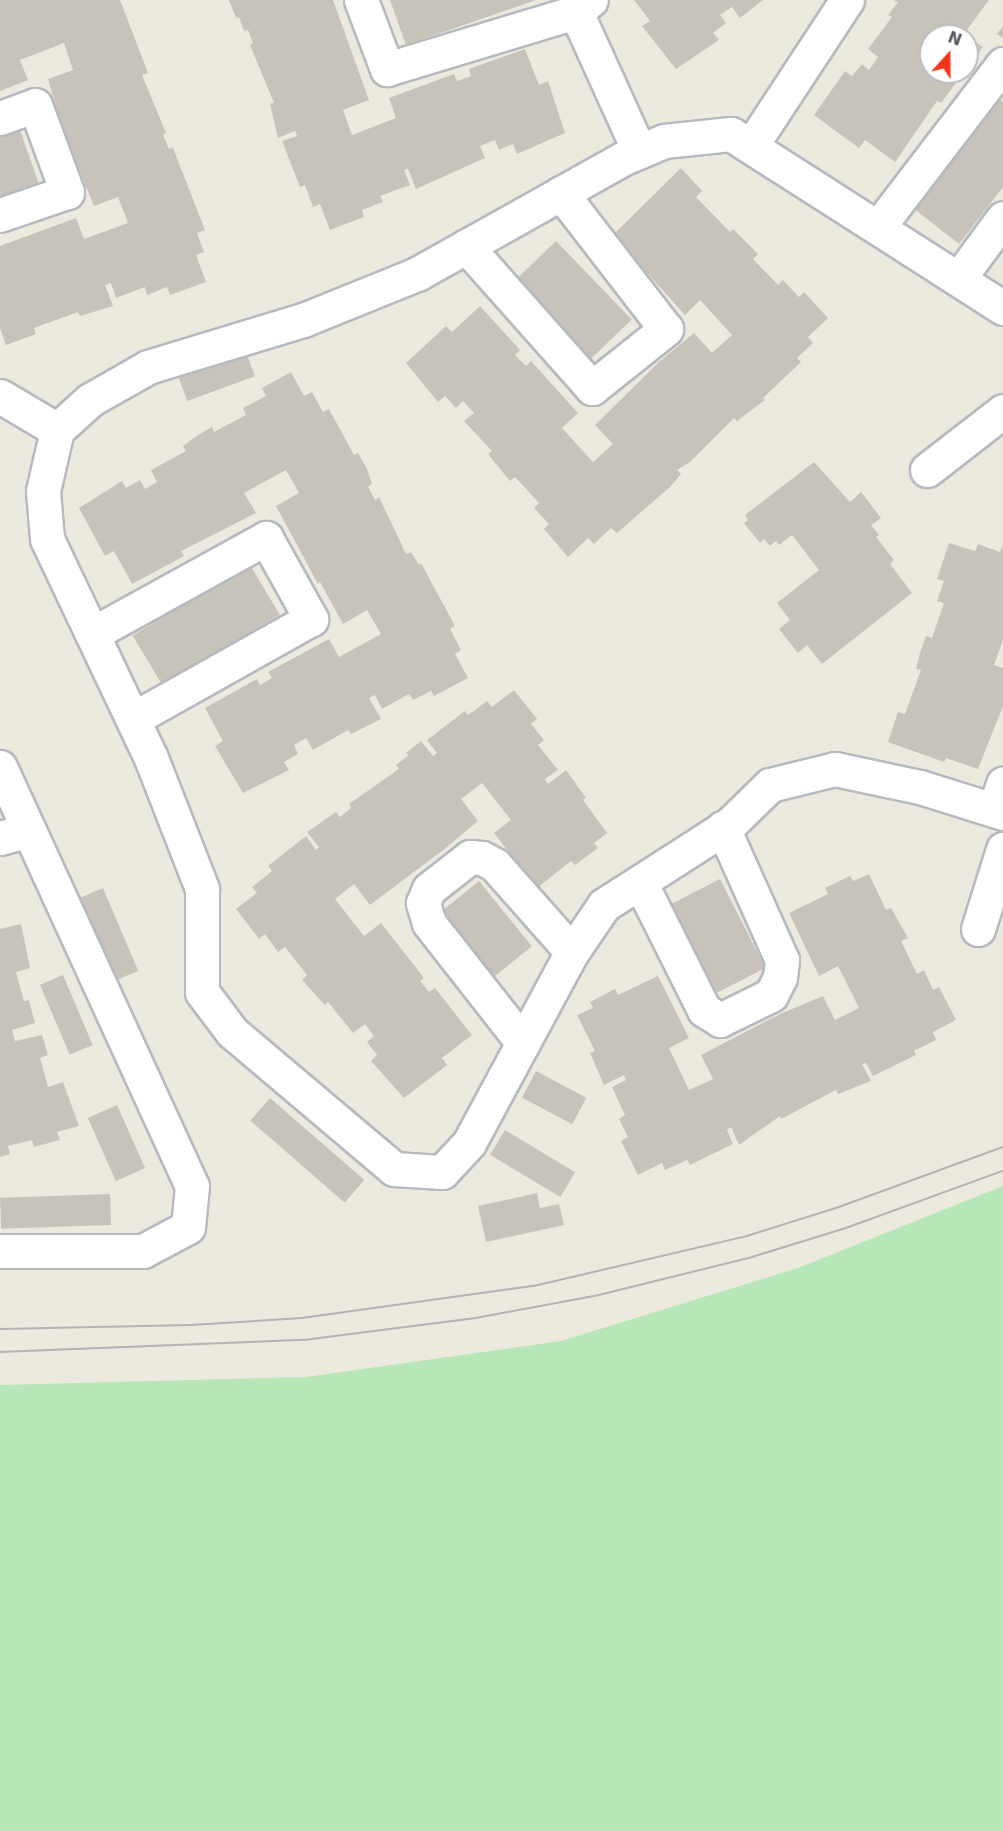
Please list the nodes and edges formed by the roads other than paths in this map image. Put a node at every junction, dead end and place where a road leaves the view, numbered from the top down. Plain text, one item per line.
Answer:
1 (361, 0) edge
2 (847, 0) edge
3 (584, 6) edge
4 (1003, 64) edge
5 (0, 118) edge
6 (751, 146) junction
7 (639, 151) junction
8 (561, 193) junction
9 (0, 215) edge
10 (1003, 218) edge
11 (879, 226) junction
12 (466, 246) junction
13 (959, 278) junction
14 (1003, 308) edge
15 (0, 396) edge
16 (1003, 411) edge
17 (57, 430) junction
18 (927, 470) dead end
19 (92, 634) junction
20 (133, 719) junction
21 (0, 767) edge
22 (1000, 803) edge
23 (723, 828) junction
24 (15, 834) edge
25 (1003, 849) edge
26 (640, 882) junction
27 (978, 929) dead end
28 (572, 952) junction
29 (523, 1043) junction
30 (0, 1251) edge

1 - 3 lane
2 - 6 lane
3 - 7 lane
4 - 11 lane
5 - 9 lane
6 - 7 lane
6 - 11 lane
7 - 8 lane
8 - 12 lane
8 - 12 lane
10 - 13 lane
11 - 13 lane
12 - 17 lane
13 - 14 lane
15 - 17 lane
16 - 18 lane
17 - 19 lane
19 - 20 lane
19 - 20 lane
20 - 29 lane
21 - 24 lane
22 - 23 lane
23 - 26 lane
23 - 26 lane
24 - 30 lane
25 - 27 lane
26 - 28 lane
28 - 29 lane
28 - 29 lane

